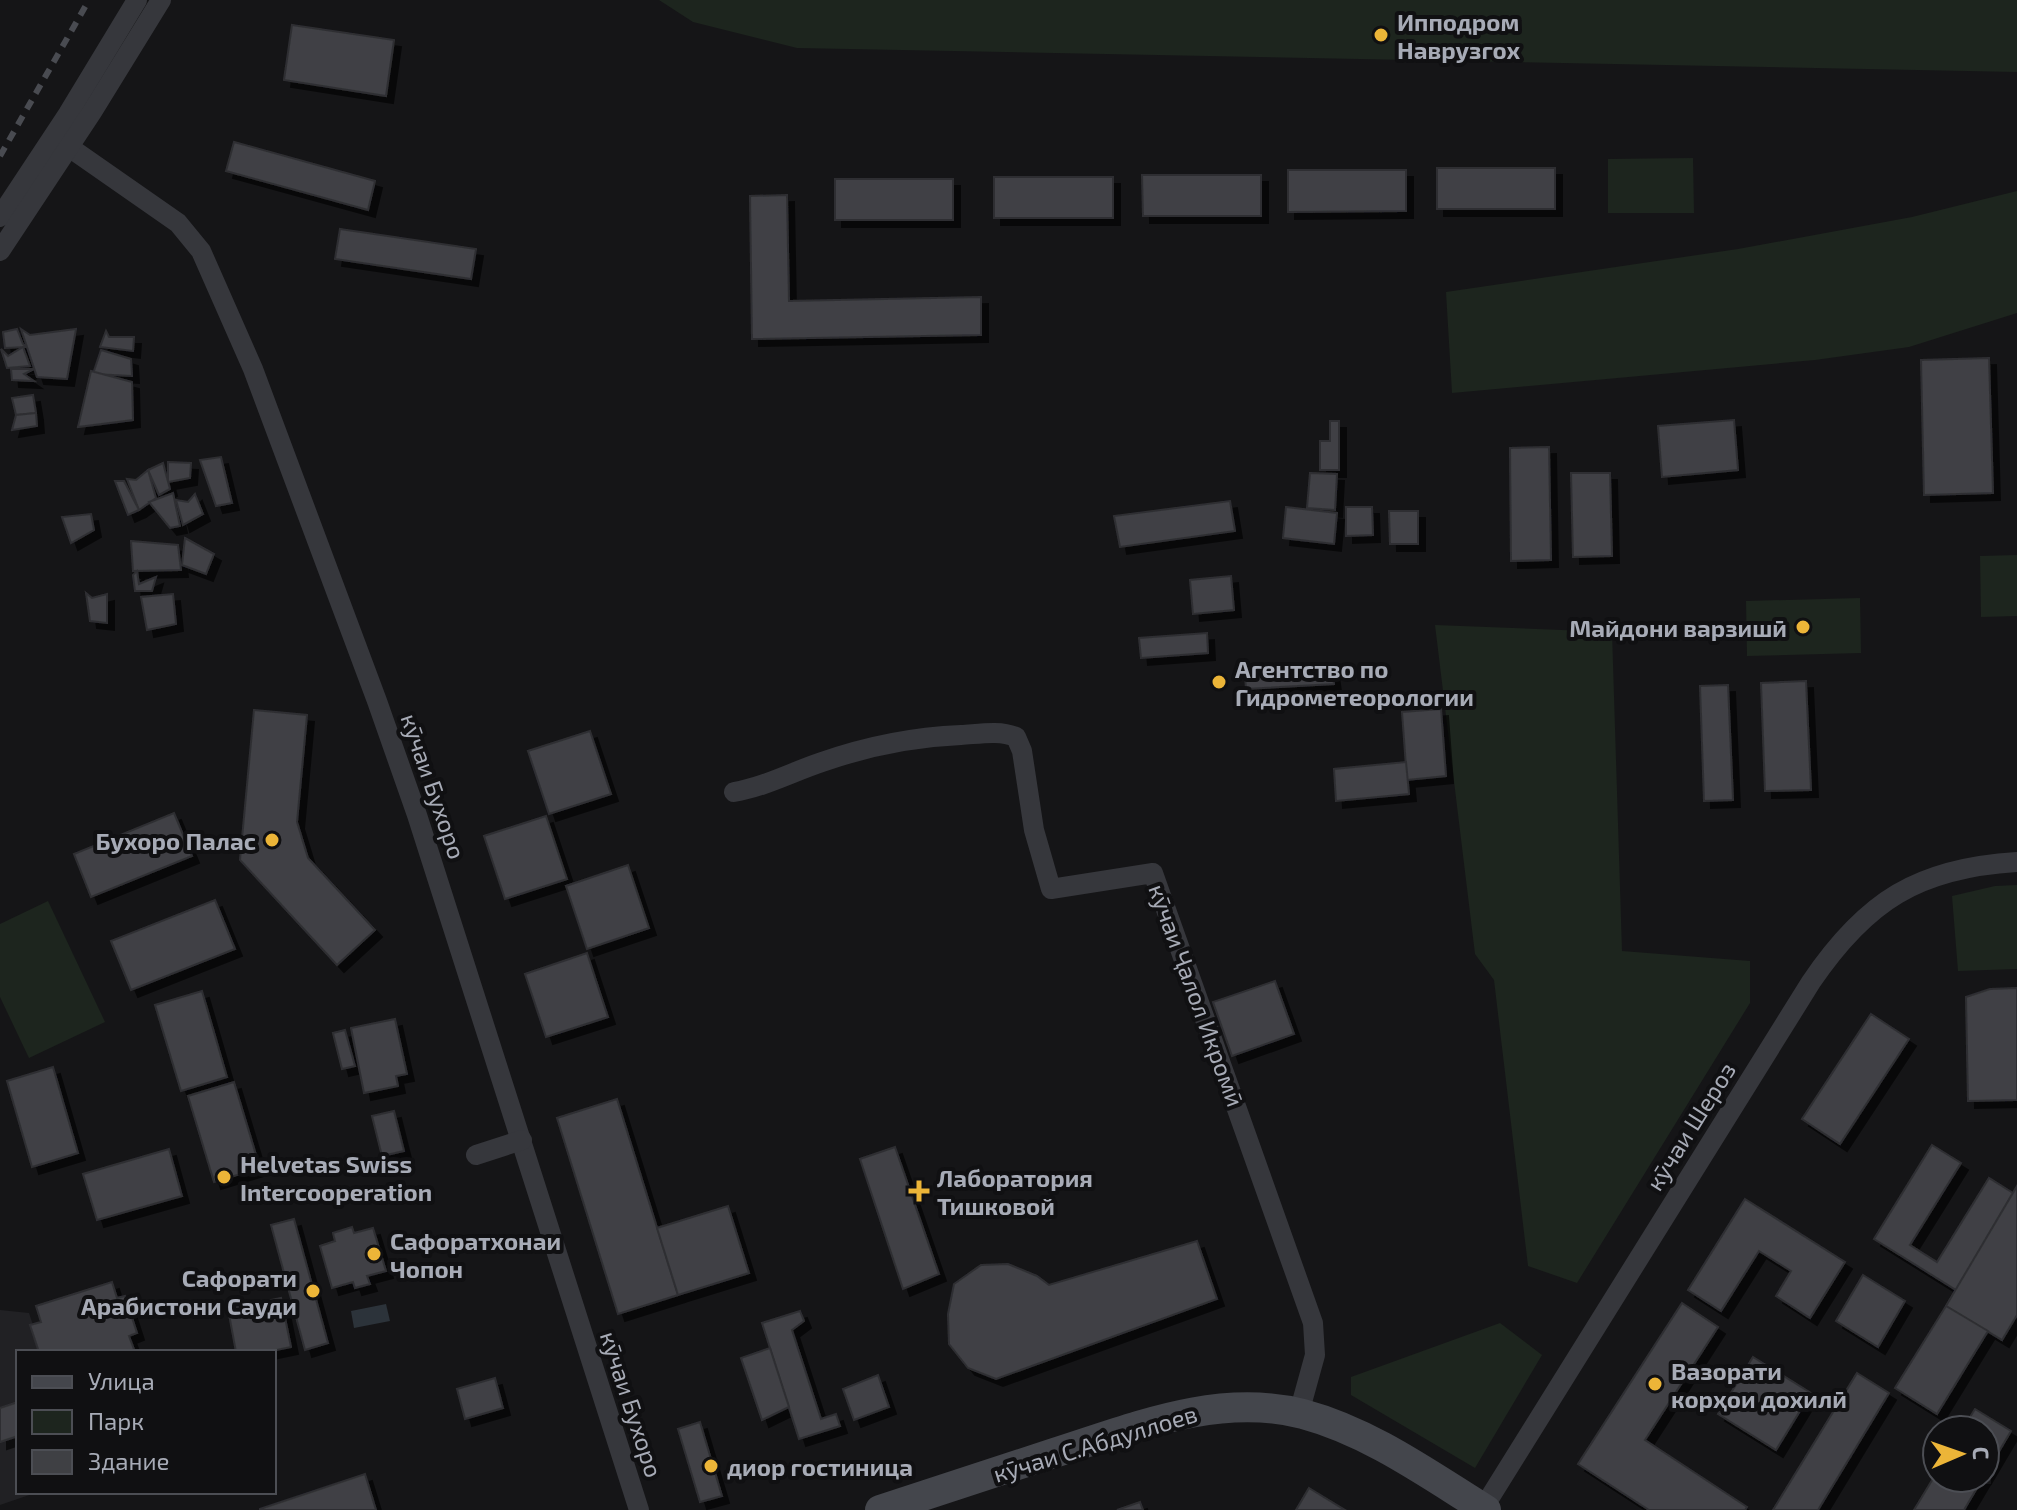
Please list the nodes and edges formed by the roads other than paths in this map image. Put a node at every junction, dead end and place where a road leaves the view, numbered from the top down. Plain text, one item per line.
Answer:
1 (137, 0) edge
2 (161, 0) edge
3 (69, 147) junction
4 (0, 217) edge
5 (0, 251) edge
6 (734, 792) dead end
7 (2017, 862) edge
8 (522, 1140) junction
9 (476, 1155) dead end
10 (1299, 1413) junction
11 (1484, 1509) edge
12 (639, 1510) edge
13 (880, 1510) edge

1 - 4 street
2 - 3 street
3 - 5 street
3 - 8 street, кӯчаи Бухоро
6 - 10 street, кӯчаи Ҷалол Икромӣ
7 - 11 street, кӯчаи Шероз
8 - 9 street
8 - 12 street, кӯчаи Бухоро
10 - 11 street, кӯчаи С.Абдуллоев
10 - 13 street, кӯчаи С.Абдуллоев

